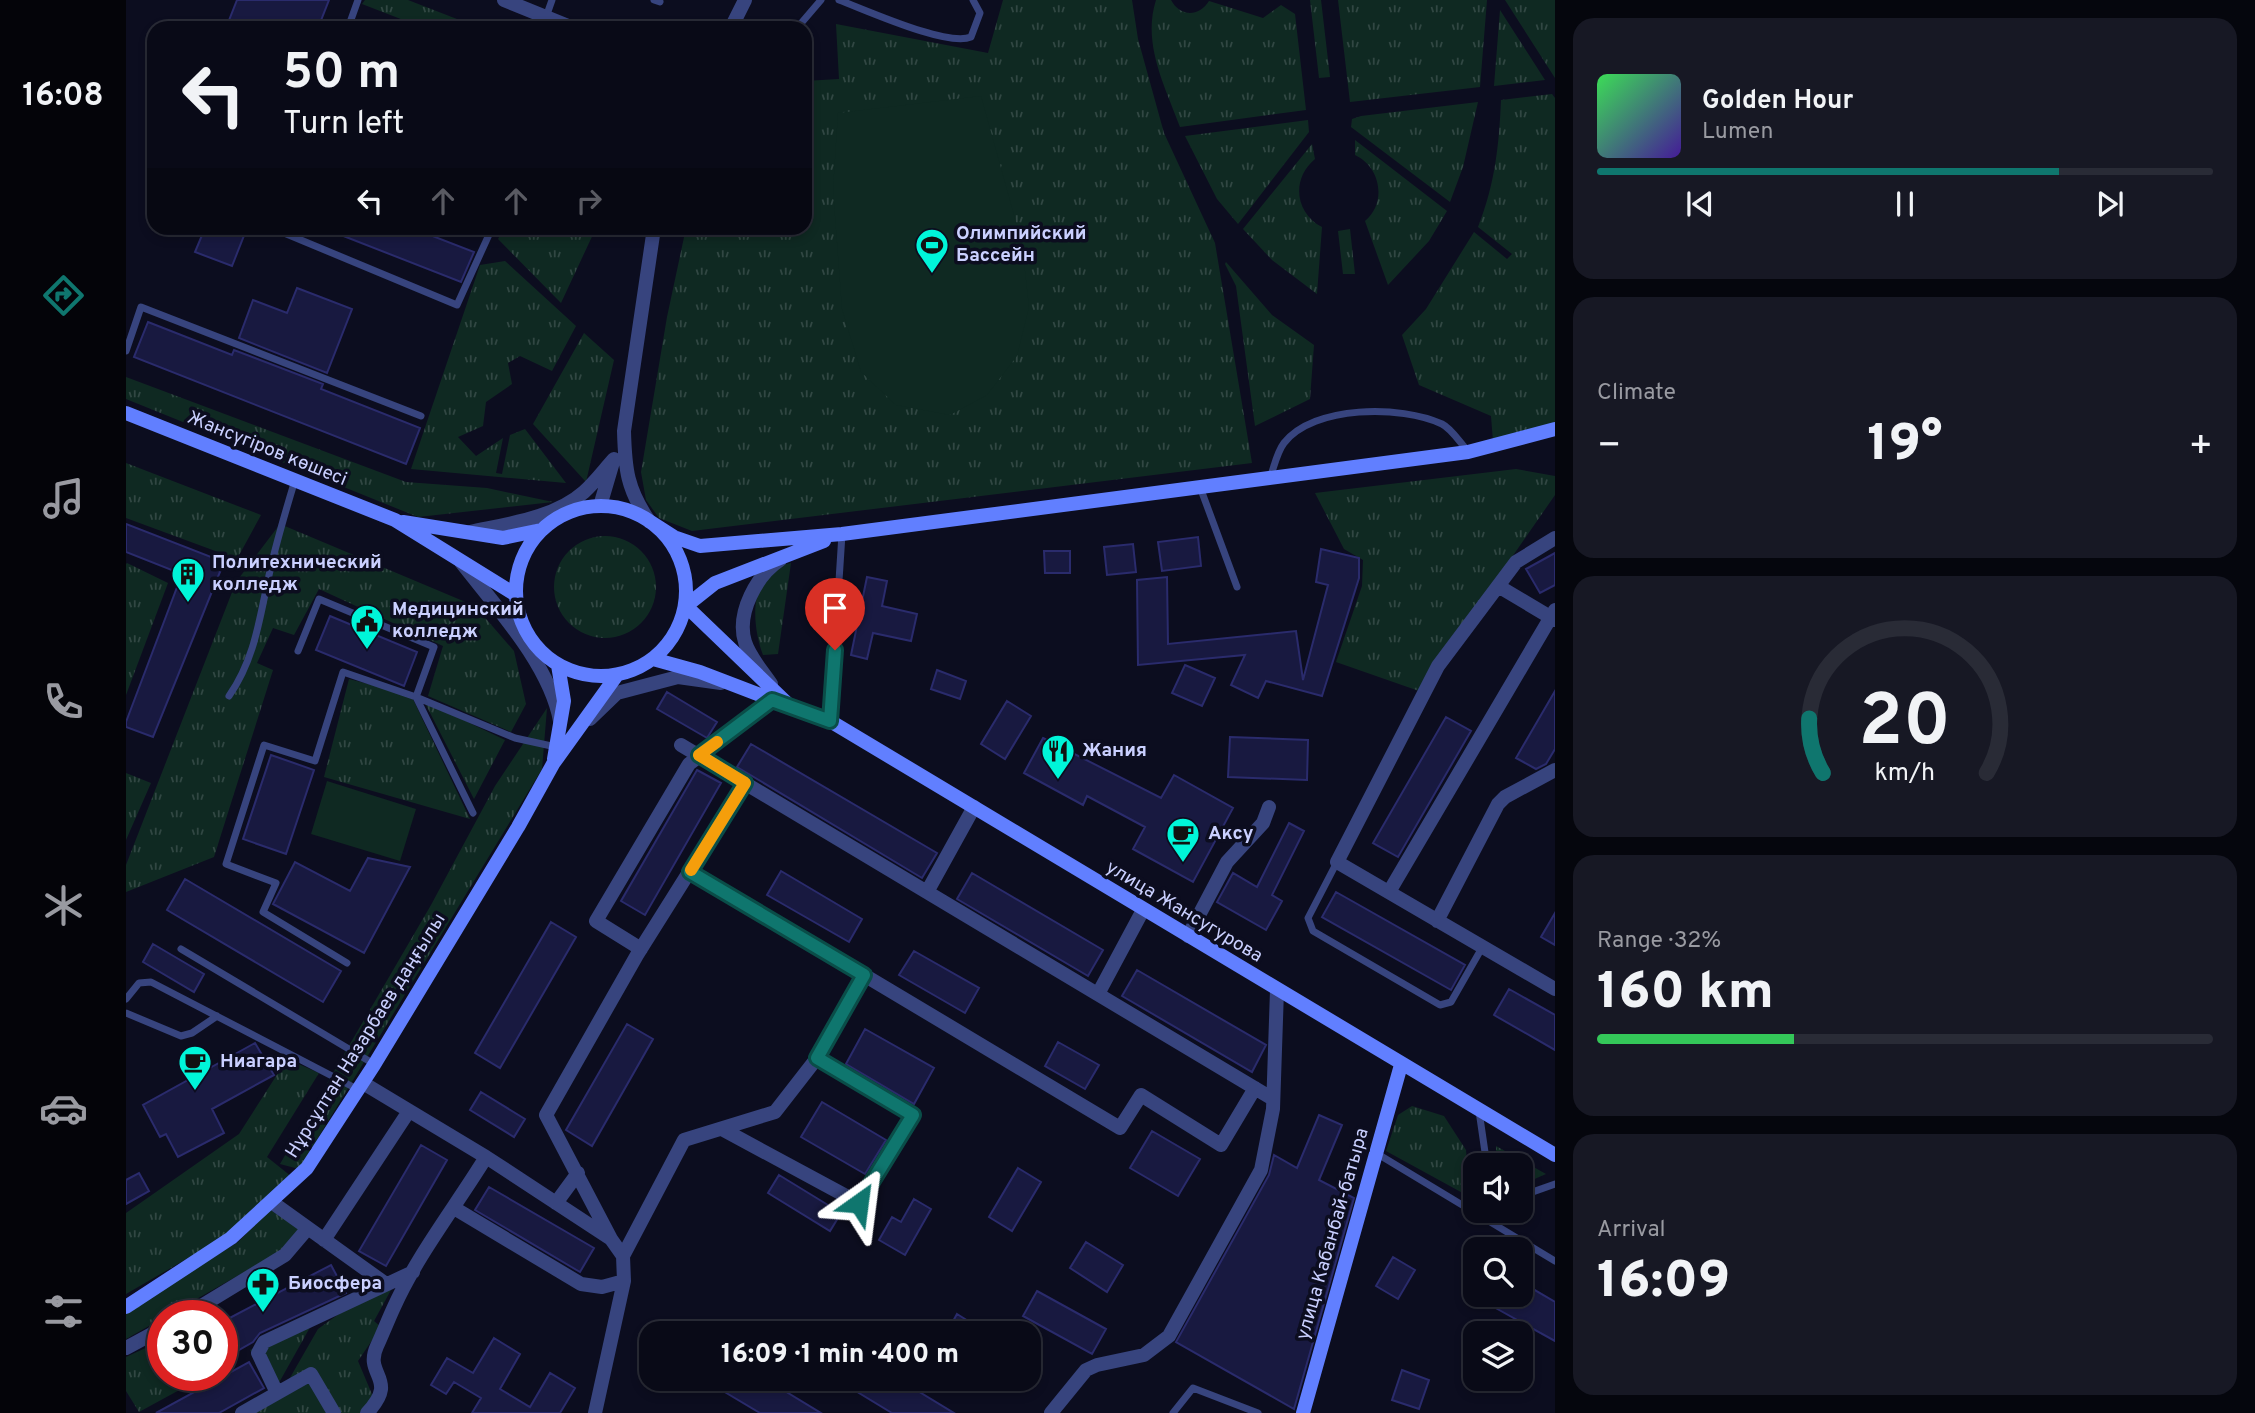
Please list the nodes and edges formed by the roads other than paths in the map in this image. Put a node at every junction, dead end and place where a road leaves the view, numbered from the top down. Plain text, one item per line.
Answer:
1 (358, 0) edge
2 (504, 0) edge
3 (552, 0) edge
4 (745, 0) edge
5 (821, 0) edge
6 (839, 0) edge
7 (973, 0) edge
8 (546, 17) junction
9 (350, 21) edge
10 (556, 21) edge
11 (734, 21) edge
12 (803, 21) edge
13 (289, 235) edge
14 (489, 235) edge
15 (652, 235) edge
16 (126, 351) edge
17 (126, 413) edge
18 (421, 416) dead end
19 (1555, 429) edge
20 (1468, 452) junction
21 (619, 461) junction
22 (1270, 478) junction
23 (295, 480) junction
24 (1200, 487) junction
25 (600, 506) junction
26 (395, 520) junction
27 (649, 521) junction
28 (541, 530) junction
29 (470, 533) junction
30 (842, 534) junction
31 (1555, 538) edge
32 (715, 545) junction
33 (791, 554) junction
34 (458, 559) junction
35 (1498, 586) junction
36 (1237, 587) dead end
37 (516, 595) junction
38 (686, 606) junction
39 (1554, 616) edge
40 (298, 651) dead end
41 (653, 659) junction
42 (558, 665) junction
43 (617, 675) junction
44 (732, 685) junction
45 (229, 696) dead end
46 (416, 697) junction
47 (774, 697) junction
48 (560, 721) junction
49 (830, 721) junction
50 (573, 735) junction
51 (681, 745) dead end
52 (556, 747) junction
53 (699, 755) junction
54 (553, 764) junction
55 (1555, 770) edge
56 (745, 783) junction
57 (974, 807) junction
58 (1269, 807) dead end
59 (473, 813) dead end
60 (1337, 862) junction
61 (690, 872) junction
62 (927, 892) junction
63 (1389, 892) junction
64 (1143, 910) junction
65 (1437, 921) junction
66 (1188, 936) junction
67 (1483, 946) junction
68 (641, 949) junction
69 (181, 950) dead end
70 (347, 963) dead end
71 (864, 975) junction
72 (1555, 989) edge
73 (1277, 990) junction
74 (1098, 994) junction
75 (126, 999) edge
76 (126, 1013) edge
77 (217, 1016) junction
78 (817, 1058) junction
79 (374, 1065) junction
80 (1401, 1065) junction
81 (361, 1086) junction
82 (1255, 1088) junction
83 (1273, 1100) junction
84 (1479, 1110) junction
85 (410, 1111) junction
86 (722, 1129) junction
87 (1376, 1153) junction
88 (1485, 1153) edge
89 (1555, 1155) edge
90 (486, 1157) junction
91 (578, 1173) junction
92 (1555, 1184) edge
93 (1533, 1192) edge
94 (273, 1203) junction
95 (556, 1203) junction
96 (454, 1208) junction
97 (308, 1228) junction
98 (611, 1239) junction
99 (324, 1240) junction
100 (623, 1256) junction
101 (1555, 1261) edge
102 (413, 1272) junction
103 (624, 1281) junction
104 (386, 1284) junction
105 (211, 1300) edge
106 (126, 1307) edge
107 (147, 1337) edge
108 (126, 1348) edge
109 (277, 1393) junction
110 (242, 1413) edge
111 (334, 1413) edge
112 (367, 1413) edge
113 (596, 1413) edge
114 (1051, 1413) edge
115 (1174, 1413) edge
116 (1258, 1413) edge
117 (1303, 1413) edge

1 - 9 lane
2 - 8 street
3 - 8 lane
4 - 11 street
5 - 12 lane
6 - 7 lane
8 - 10 street
13 - 14 lane
15 - 21 street
16 - 18 lane
17 - 23 main road, Жансүгіров көшесі
19 - 20 main road
20 - 22 main road
20 - 22 lane
21 - 25 street
21 - 27 street
21 - 29 street
21 - 32 street
22 - 24 main road
23 - 26 main road, Жансүгіров көшесі
23 - 45 lane
24 - 30 main road
24 - 36 lane
25 - 27 main road
25 - 28 main road
26 - 29 main road
26 - 34 main road
27 - 32 main road
27 - 38 main road
28 - 29 main road
28 - 37 main road
30 - 32 main road
30 - 33 main road
30 - 49 lane
31 - 35 street
33 - 38 main road
33 - 47 street
34 - 37 main road
34 - 48 street
35 - 39 street
35 - 60 street
37 - 42 main road
38 - 41 main road
38 - 47 main road, улица Жансугурова
39 - 63 street
40 - 46 lane
41 - 43 main road
41 - 44 main road, улица Жансугурова
42 - 43 main road
42 - 48 main road
43 - 50 main road
44 - 47 main road, улица Жансугурова
44 - 50 street
46 - 52 lane
46 - 59 lane
46 - 70 lane
47 - 49 main road, улица Жансугурова
47 - 53 street
48 - 52 main road
49 - 57 main road, улица Жансугурова
50 - 54 main road
51 - 53 street
52 - 54 main road
53 - 56 street
53 - 68 street
54 - 79 main road, Нұрсұлтан Назарбаев даңғылы
55 - 65 street
56 - 61 street
56 - 62 street
57 - 62 street
57 - 64 main road, улица Жансугурова
58 - 66 street
60 - 63 street
60 - 67 lane
61 - 68 street
61 - 71 street
62 - 74 street
63 - 65 street
64 - 66 main road, улица Жансугурова
64 - 74 street
65 - 67 street
66 - 73 main road, улица Жансугурова
67 - 72 street
68 - 91 street
69 - 79 lane
71 - 78 street
71 - 82 street
73 - 80 main road, улица Жансугурова
73 - 83 street
74 - 82 street
75 - 77 lane
76 - 77 lane
77 - 81 lane
78 - 86 street
78 - 86 street
79 - 81 main road, Нұрсұлтан Назарбаев даңғылы
80 - 84 main road, улица Жансугурова
80 - 87 main road, улица Кабанбай-батыра
81 - 85 street
81 - 94 main road, Нұрсұлтан Назарбаев даңғылы
82 - 83 street
83 - 114 street
84 - 88 lane
84 - 89 main road, улица Жансугурова
85 - 90 street
85 - 99 street
86 - 100 street
87 - 101 lane
87 - 117 main road, улица Кабанбай-батыра
90 - 95 street
90 - 96 street
91 - 95 street
91 - 98 street
92 - 93 lane
94 - 97 street
94 - 106 main road, Нұрсұлтан Назарбаев даңғылы
95 - 98 street
96 - 102 street
96 - 103 street
97 - 99 street
97 - 105 street
98 - 100 street
99 - 104 street
100 - 103 street
102 - 104 street
102 - 112 street
103 - 113 street
104 - 109 street
107 - 108 street
109 - 110 street
109 - 111 street
115 - 116 lane

